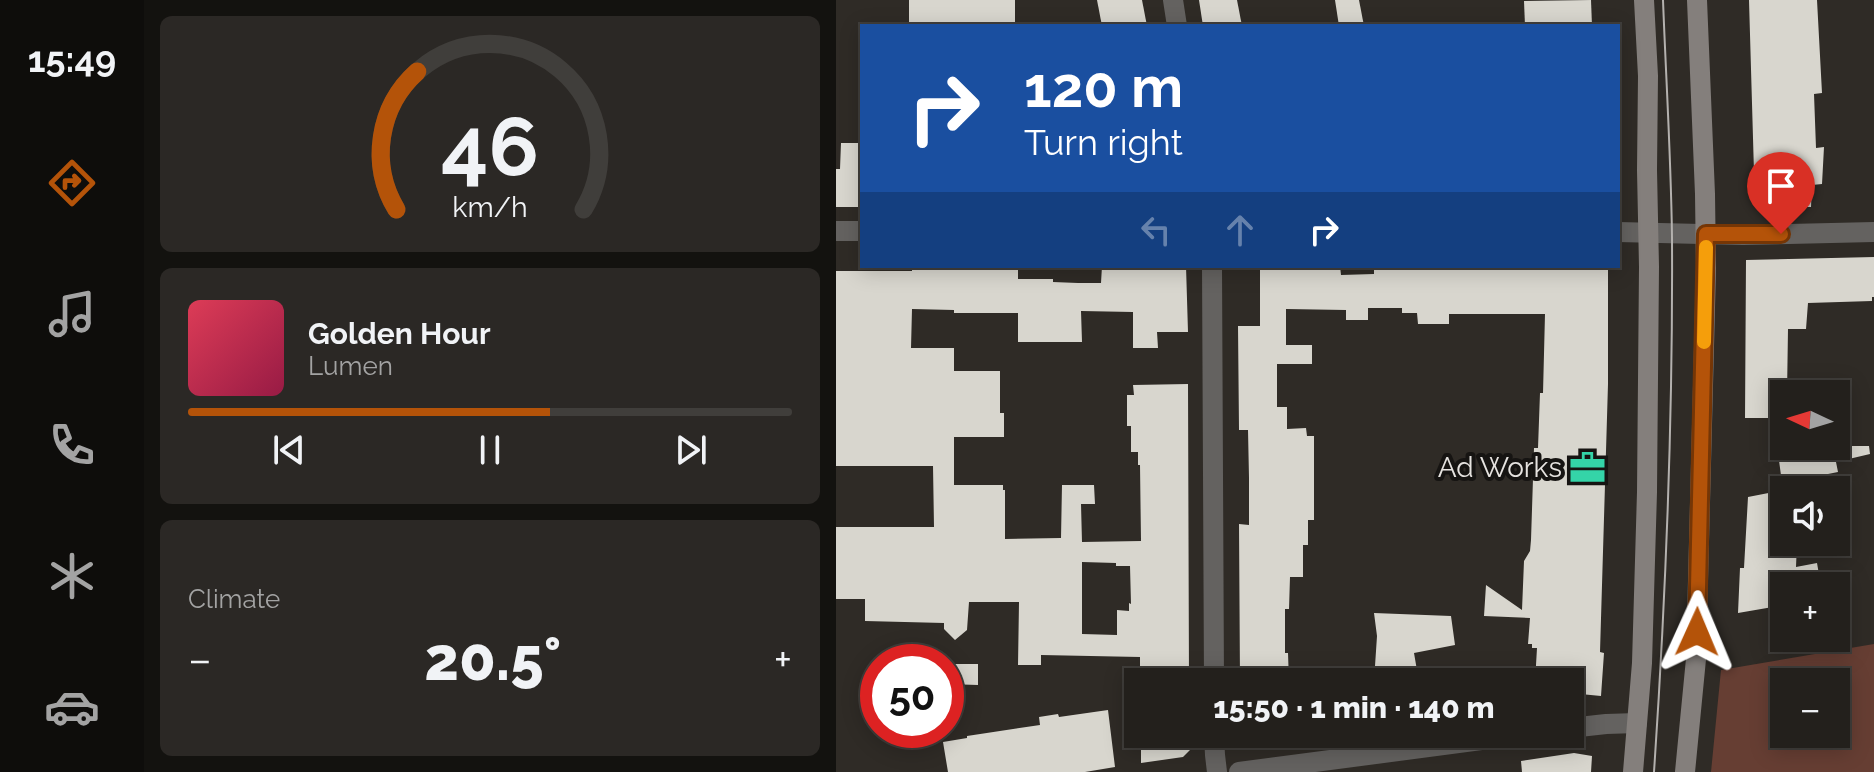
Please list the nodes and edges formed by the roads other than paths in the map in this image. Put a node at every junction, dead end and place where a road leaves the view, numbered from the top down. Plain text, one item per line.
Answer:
1 (1173, 0) edge
2 (1644, 0) edge
3 (1697, 0) edge
4 (1177, 24) edge
5 (836, 231) edge
6 (860, 231) edge
7 (1620, 232) edge
8 (1648, 232) junction
9 (1874, 232) edge
10 (1706, 234) junction
11 (1212, 268) edge
12 (1214, 668) edge
13 (1637, 723) junction
14 (1584, 726) edge
15 (1215, 748) edge
16 (1422, 748) edge
17 (1217, 772) edge
18 (1239, 772) edge
19 (1633, 772) edge
20 (1685, 772) edge

1 - 4 street
2 - 8 main road
3 - 10 main road
5 - 6 street
7 - 8 street
8 - 10 street
8 - 13 main road
9 - 10 street
10 - 20 main road
11 - 12 street
13 - 14 street
13 - 19 main road
15 - 17 street
16 - 18 street

